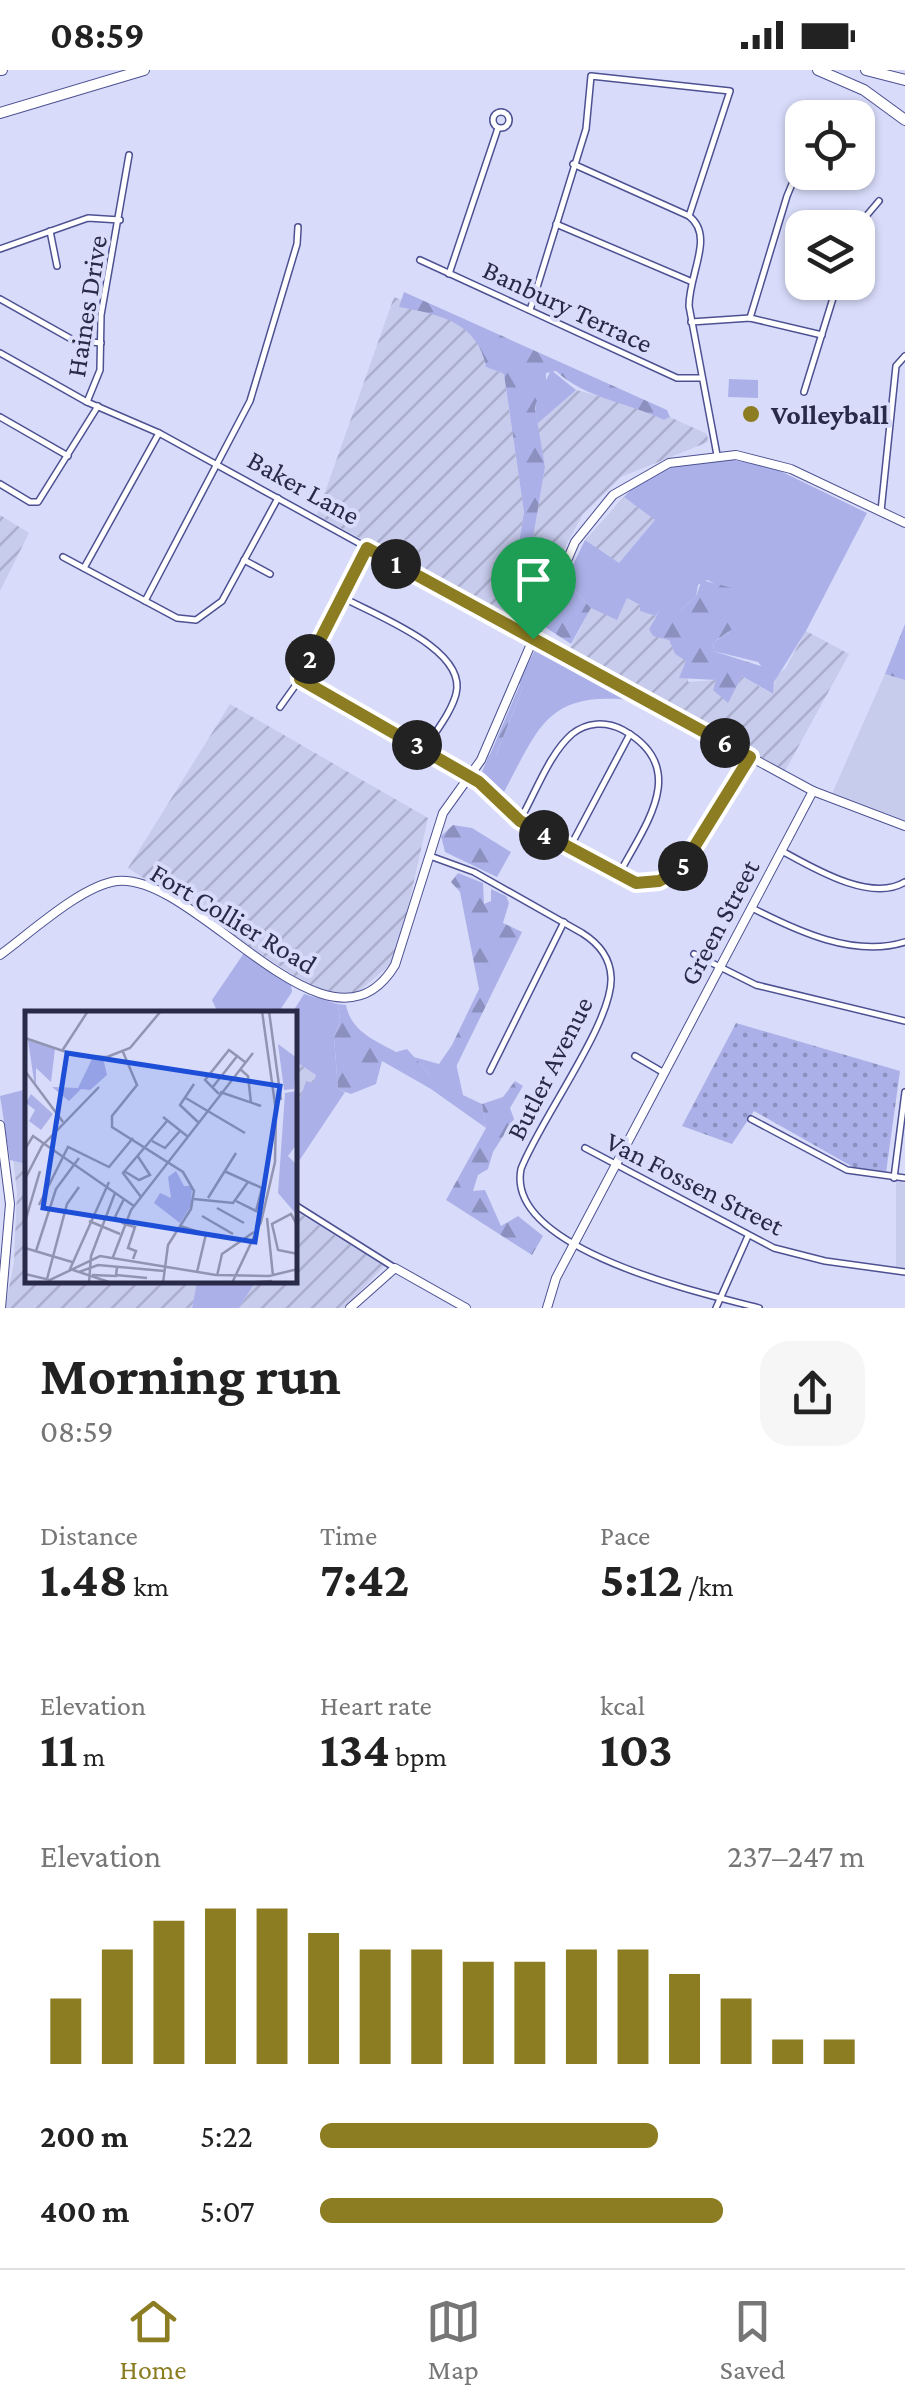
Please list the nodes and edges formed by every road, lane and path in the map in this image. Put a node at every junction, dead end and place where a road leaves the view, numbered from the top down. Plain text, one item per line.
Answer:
1 (144, 70) edge
2 (818, 70) edge
3 (866, 70) edge
4 (905, 80) edge
5 (0, 113) edge
6 (905, 120) edge
7 (498, 128) dead end
8 (129, 156) dead end
9 (573, 164) junction
10 (789, 190) edge
11 (879, 201) dead end
12 (871, 210) edge
13 (689, 216) junction
14 (120, 220) junction
15 (556, 224) junction
16 (298, 227) dead end
17 (50, 232) junction
18 (0, 248) edge
19 (420, 260) dead end
20 (57, 266) dead end
21 (450, 274) junction
22 (690, 281) junction
23 (0, 300) edge
24 (833, 300) edge
25 (530, 310) junction
26 (750, 318) junction
27 (691, 322) junction
28 (822, 336) junction
29 (101, 343) junction
30 (0, 353) edge
31 (904, 356) edge
32 (702, 378) junction
33 (804, 392) dead end
34 (87, 402) junction
35 (98, 406) junction
36 (0, 417) edge
37 (160, 433) junction
38 (717, 455) junction
39 (68, 456) junction
40 (217, 464) junction
41 (0, 484) edge
42 (278, 498) junction
43 (881, 511) junction
44 (905, 523) edge
45 (367, 548) junction
46 (63, 557) dead end
47 (244, 560) junction
48 (84, 568) junction
49 (270, 574) dead end
50 (342, 597) junction
51 (145, 601) junction
52 (533, 639) junction
53 (300, 679) junction
54 (280, 707) dead end
55 (630, 734) junction
56 (424, 750) junction
57 (750, 757) junction
58 (471, 776) junction
59 (814, 791) junction
60 (520, 821) junction
61 (905, 826) edge
62 (569, 849) junction
63 (782, 850) junction
64 (427, 855) junction
65 (618, 876) junction
66 (905, 882) edge
67 (752, 908) junction
68 (564, 922) junction
69 (905, 942) edge
70 (0, 954) edge
71 (694, 954) dead end
72 (720, 968) junction
73 (905, 1021) edge
74 (635, 1056) dead end
75 (490, 1071) dead end
76 (664, 1072) junction
77 (905, 1092) edge
78 (751, 1119) dead end
79 (0, 1126) edge
80 (585, 1148) dead end
81 (616, 1165) junction
82 (894, 1178) junction
83 (905, 1178) edge
84 (298, 1207) edge
85 (748, 1236) junction
86 (575, 1242) junction
87 (395, 1268) junction
88 (905, 1272) edge
89 (721, 1298) junction
90 (1, 1308) edge
91 (350, 1308) edge
92 (466, 1308) edge
93 (546, 1308) edge
94 (716, 1308) edge
95 (759, 1308) edge

1 - 5 highway
2 - 6 highway
3 - 4 highway
7 - 21 street
8 - 14 street, Haines Drive
9 - 13 street
9 - 13 street
9 - 15 street
10 - 26 street
11 - 12 street
13 - 22 street
14 - 17 street
14 - 29 street, Haines Drive
15 - 22 street
15 - 25 street
16 - 40 street
17 - 18 street
17 - 20 street
19 - 21 street, Banbury Terrace
21 - 25 street, Banbury Terrace
22 - 27 street
23 - 29 street
24 - 28 street
25 - 32 street, Banbury Terrace
26 - 27 street
26 - 28 street
27 - 32 street
28 - 33 street
29 - 34 street, Haines Drive
30 - 34 street, Baker Lane
31 - 43 street
32 - 38 street
34 - 35 street, Baker Lane
35 - 37 street, Baker Lane
35 - 39 street, Haines Drive
36 - 39 street
37 - 40 street, Baker Lane
37 - 48 street
38 - 43 street, Fort Collier Road
38 - 52 street, Fort Collier Road
39 - 41 street, Haines Drive
40 - 42 street, Baker Lane
40 - 51 street
42 - 45 street, Baker Lane
42 - 47 street
43 - 44 street, Fort Collier Road
45 - 50 street
45 - 52 street, Baker Lane
46 - 48 street
47 - 49 street
47 - 51 street
48 - 51 street
50 - 53 street
50 - 56 street
52 - 57 street, Baker Lane
52 - 58 street, Fort Collier Road
53 - 54 street
53 - 56 street
55 - 60 street
55 - 62 street
55 - 65 street
56 - 58 street
57 - 59 street, Baker Lane
57 - 65 street
58 - 60 street
58 - 64 street, Fort Collier Road
59 - 61 street, Baker Lane
59 - 63 street, Green Street
60 - 62 street
62 - 65 street
63 - 66 street
63 - 67 street, Green Street
64 - 68 street, Butler Avenue
64 - 70 street, Fort Collier Road
67 - 69 street
67 - 72 street, Green Street
68 - 75 street
68 - 86 street, Butler Avenue
71 - 72 street
72 - 73 street
72 - 76 street, Green Street
74 - 76 street
76 - 81 street, Green Street
77 - 82 street
78 - 82 street
79 - 90 street
80 - 81 street, Van Fossen Street
81 - 85 street, Van Fossen Street
81 - 86 street, Green Street
82 - 83 street
84 - 87 street
85 - 88 street, Van Fossen Street
85 - 89 street
86 - 89 street, Butler Avenue
86 - 93 street, Green Street
87 - 91 street
87 - 92 street
89 - 94 street
89 - 95 street, Butler Avenue

